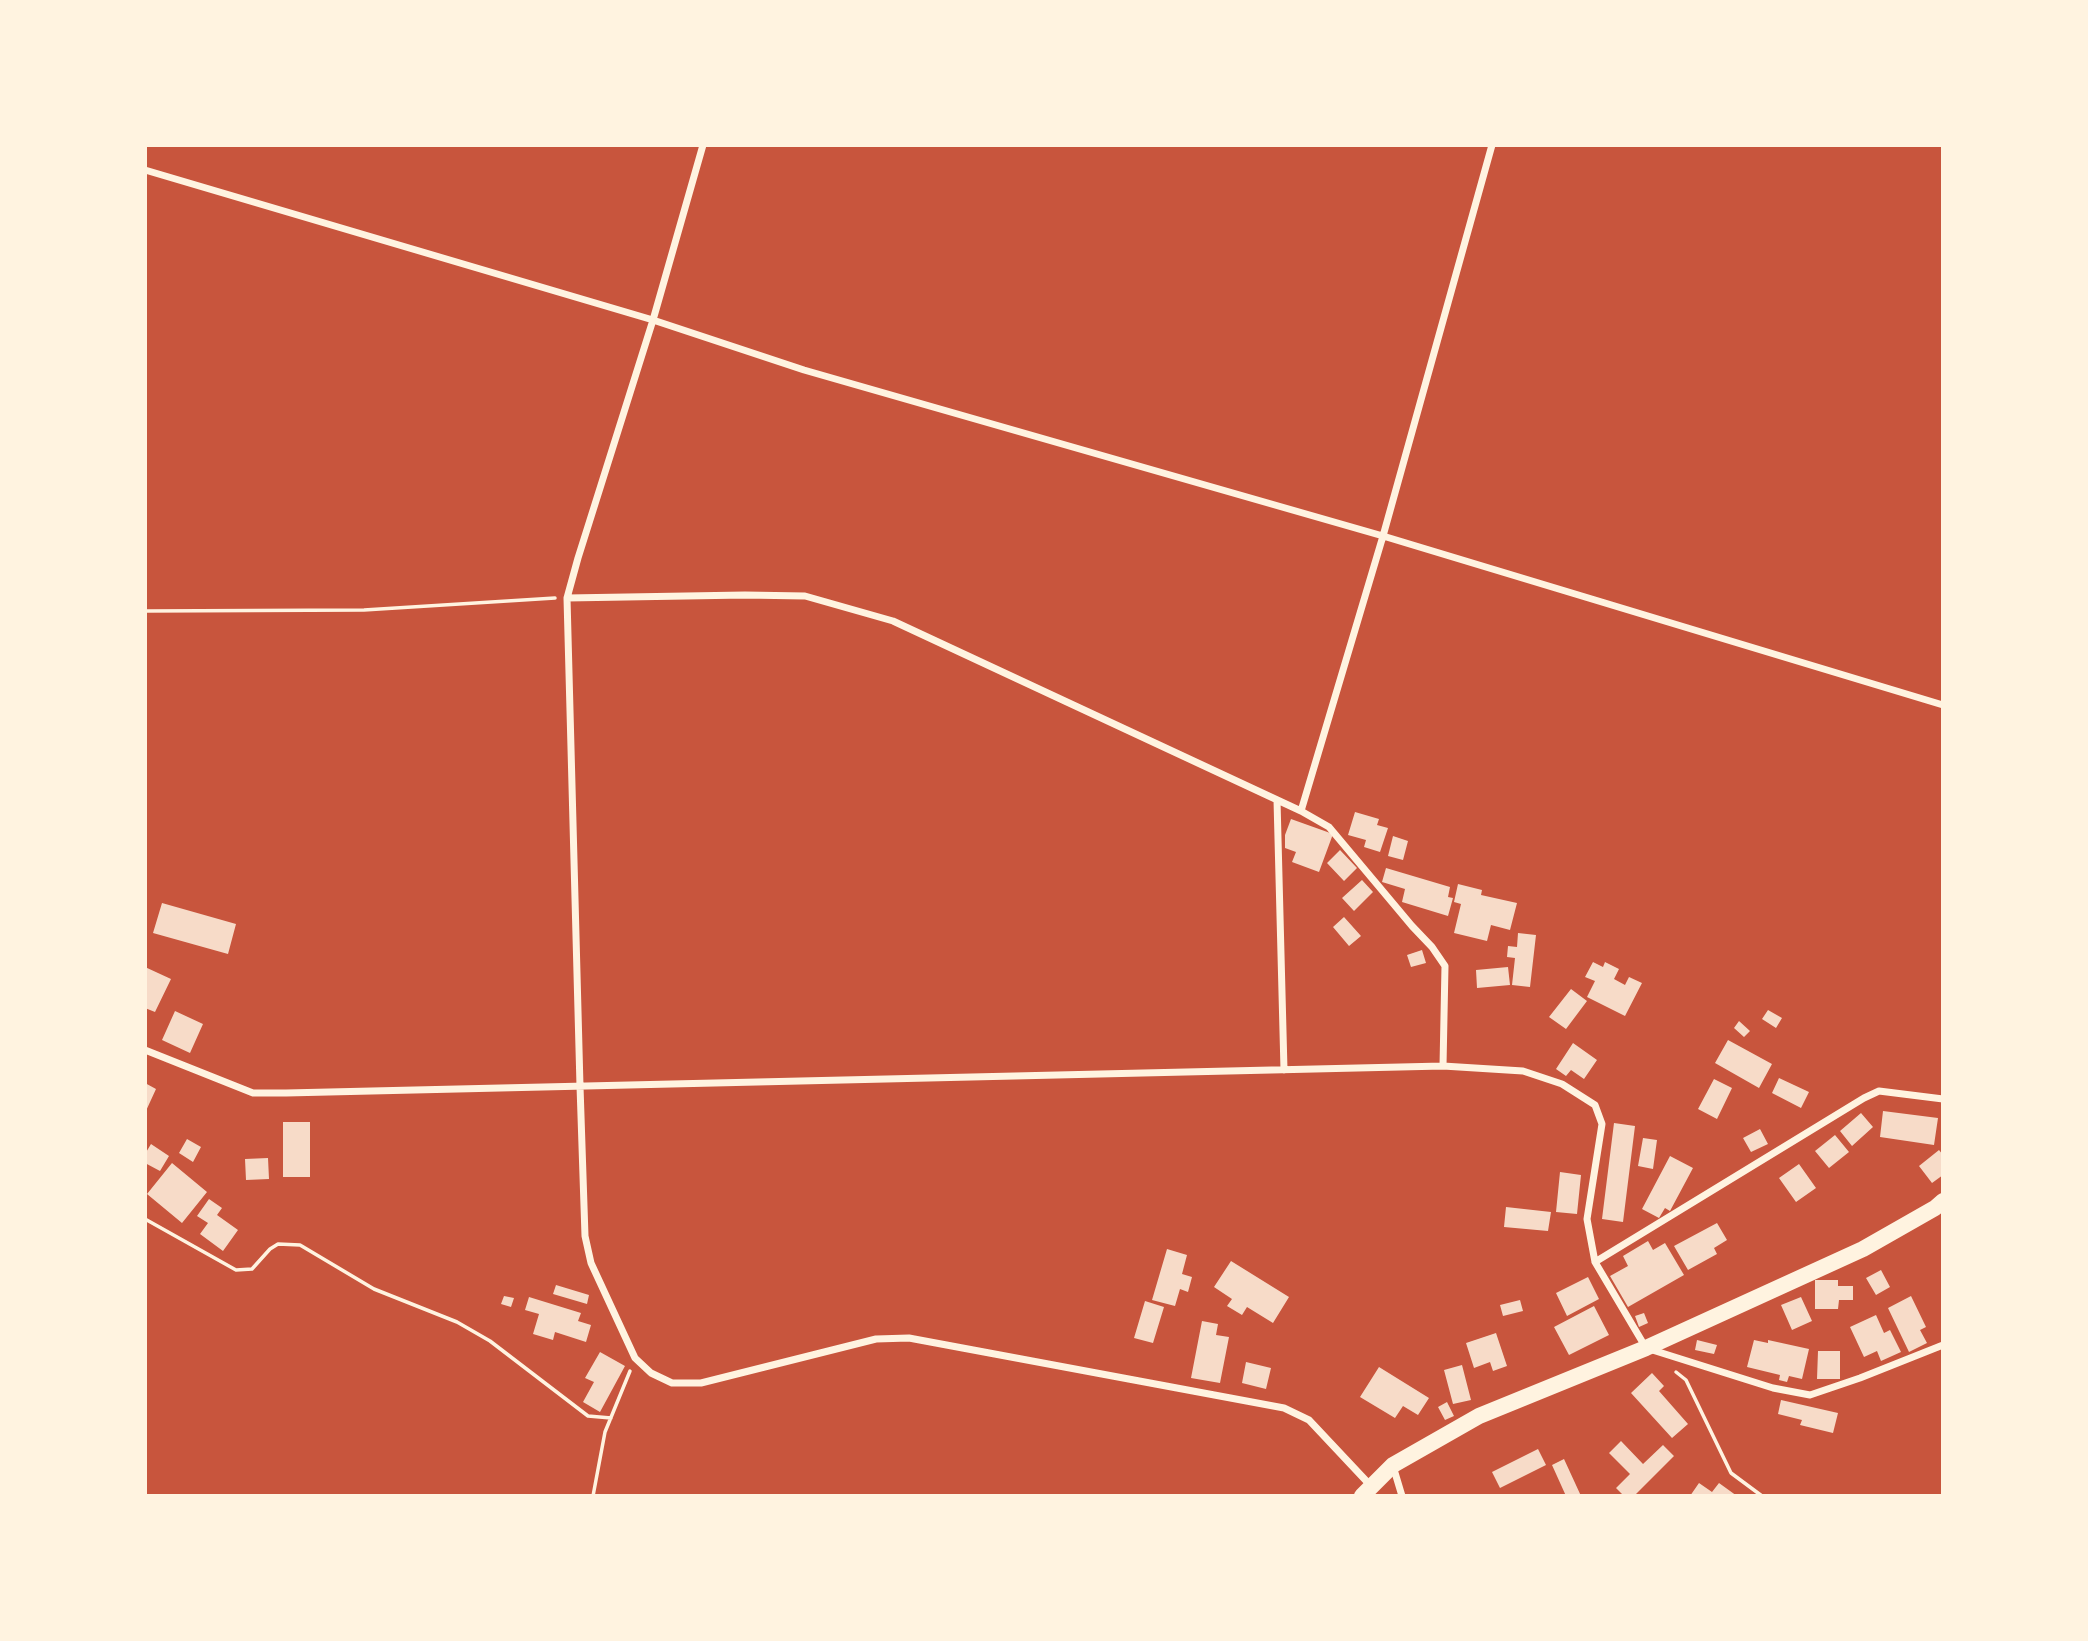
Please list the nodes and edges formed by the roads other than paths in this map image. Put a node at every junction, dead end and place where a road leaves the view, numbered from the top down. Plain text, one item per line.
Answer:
1 (703, 145) edge
2 (1492, 145) edge
3 (145, 170) edge
4 (653, 320) junction
5 (1383, 536) junction
6 (567, 598) junction
7 (1943, 705) edge
8 (1277, 800) junction
9 (1301, 811) junction
10 (145, 1050) edge
11 (1443, 1066) junction
12 (1284, 1070) junction
13 (580, 1086) junction
14 (1943, 1099) edge
15 (1943, 1201) edge
16 (1595, 1262) junction
17 (1943, 1345) edge
18 (1646, 1348) junction
19 (1393, 1465) junction
20 (1366, 1491) edge
21 (1402, 1496) edge

1 - 4 street
2 - 5 street
3 - 4 street
4 - 5 street
4 - 6 street
5 - 7 street
5 - 9 street
6 - 8 street
6 - 13 street
8 - 9 street
8 - 12 street
9 - 11 street
10 - 13 street
11 - 12 street
11 - 16 street
12 - 13 street
13 - 20 street
14 - 16 street
15 - 18 main road
16 - 18 street
17 - 18 street
18 - 19 main road
19 - 20 main road
19 - 21 street

